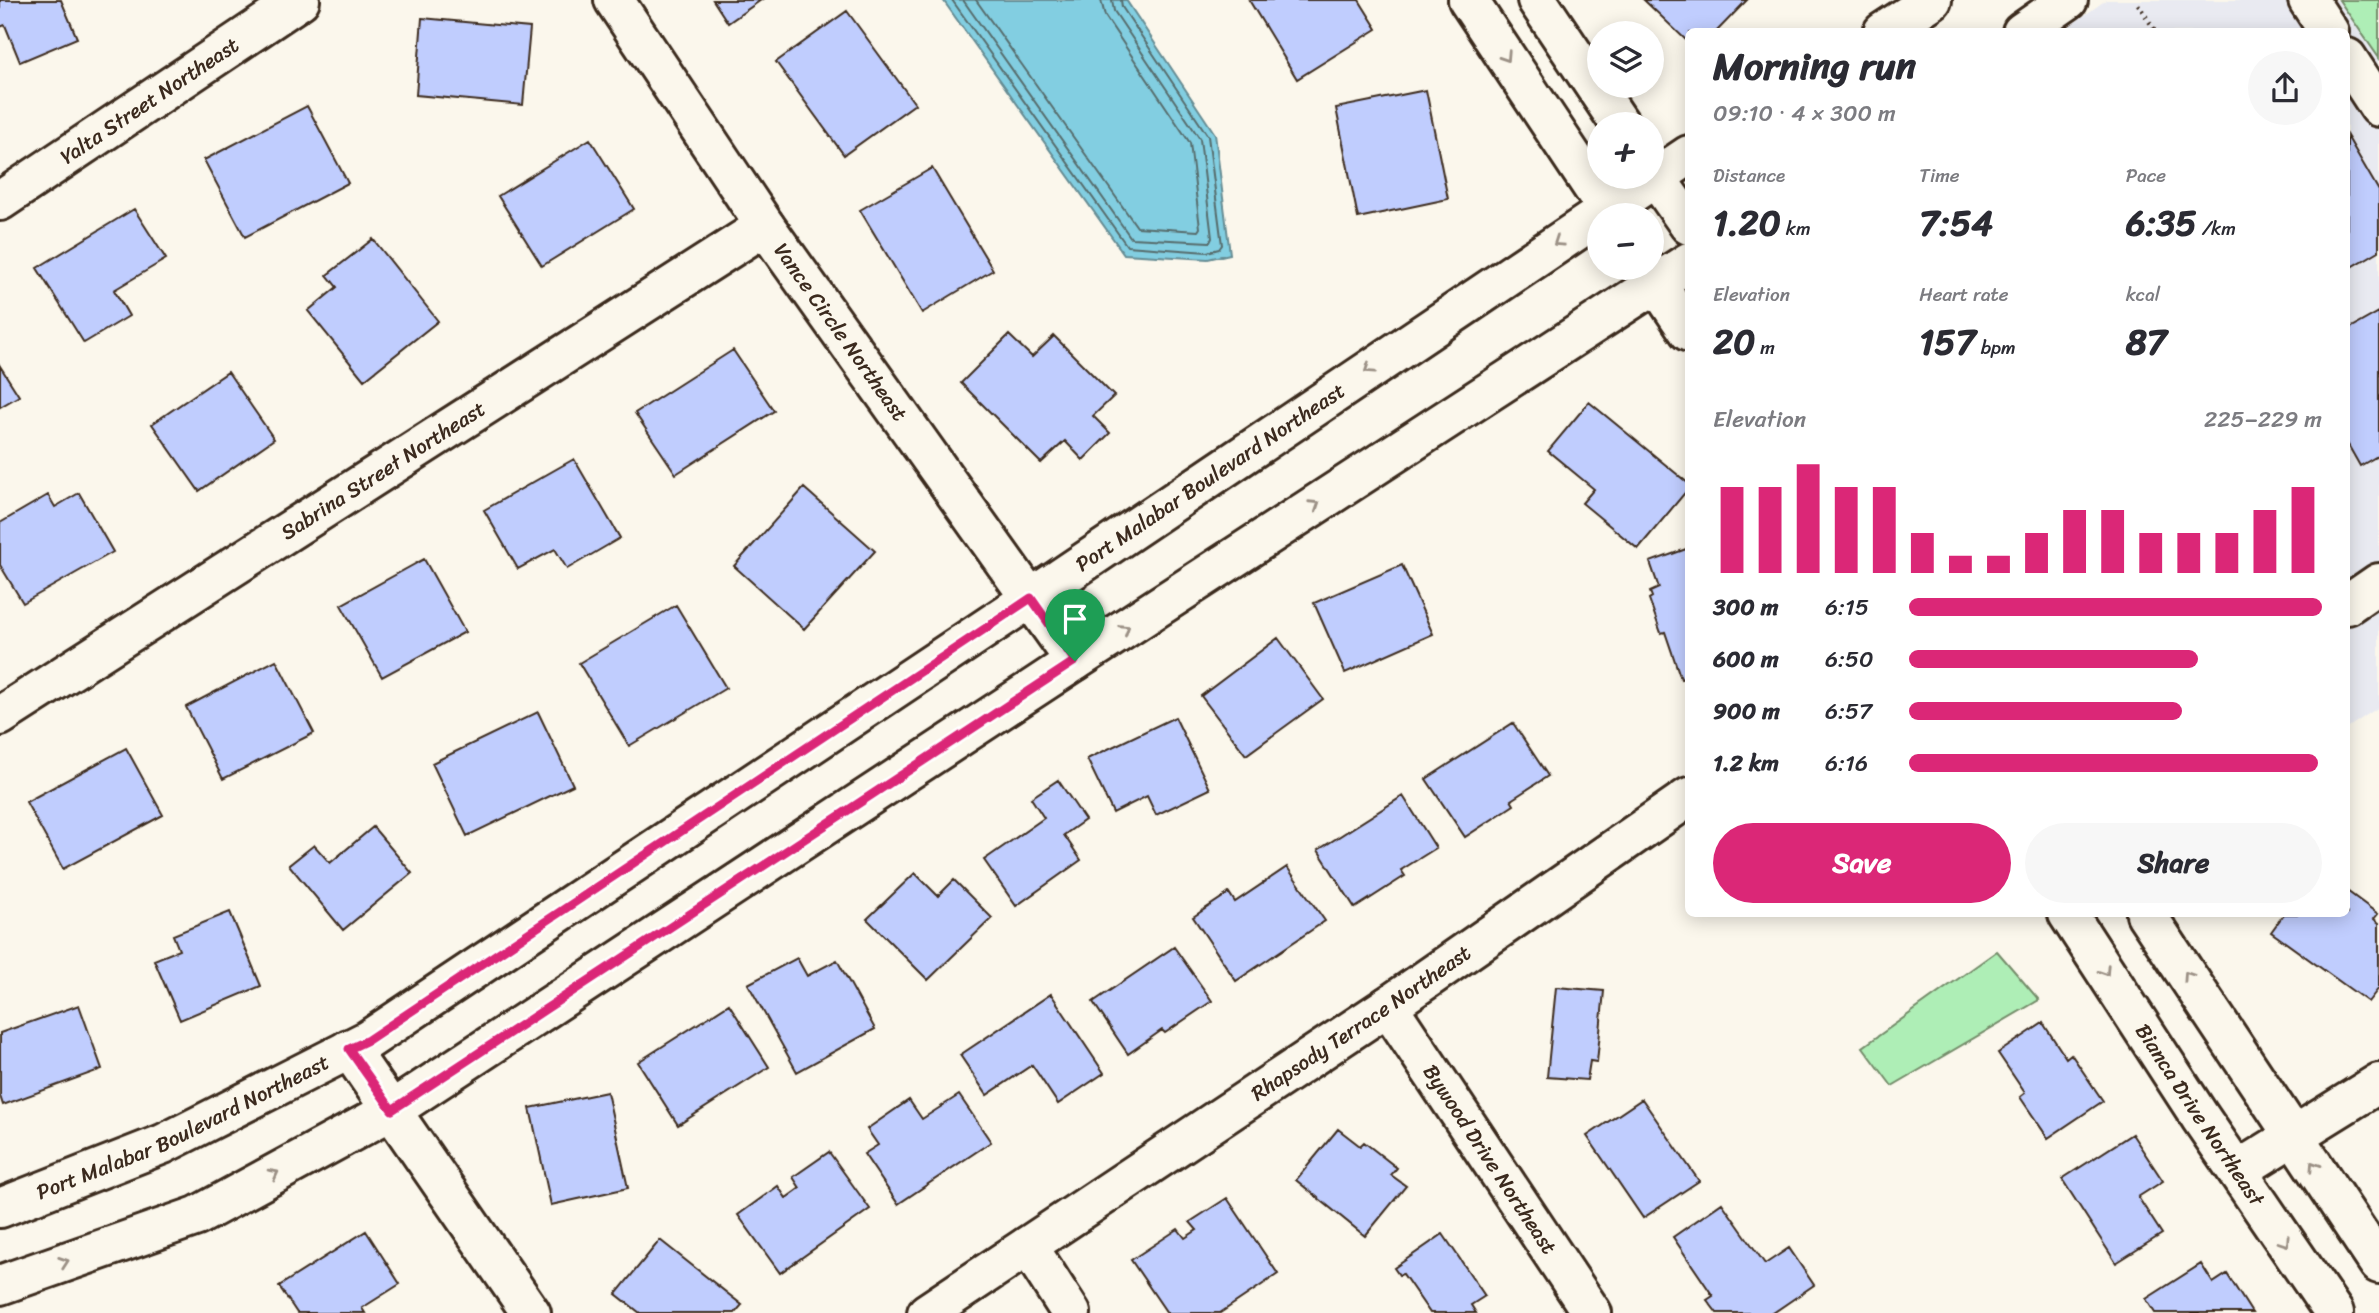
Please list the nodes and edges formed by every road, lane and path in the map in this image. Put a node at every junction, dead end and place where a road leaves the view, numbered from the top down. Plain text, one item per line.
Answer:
1 (300, 0) edge
2 (614, 0) edge
3 (1468, 0) edge
4 (1537, 0) edge
5 (1933, 0) edge
6 (2068, 0) edge
7 (2308, 0) edge
8 (2138, 4) dead end
9 (1889, 28) edge
10 (2028, 28) edge
11 (2153, 28) edge
12 (2326, 28) edge
13 (2350, 63) edge
14 (2379, 107) edge
15 (1612, 112) edge
16 (1685, 157) edge
17 (1664, 168) edge
18 (1636, 189) edge
19 (1664, 189) edge
20 (0, 201) edge
21 (1603, 203) edge
22 (1619, 203) edge
23 (1685, 219) edge
24 (765, 226) junction
25 (1587, 227) edge
26 (1685, 263) edge
27 (1664, 271) edge
28 (1644, 280) edge
29 (1654, 280) edge
30 (1685, 326) edge
31 (2379, 583) edge
32 (1031, 598) junction
33 (2350, 603) edge
34 (1075, 661) junction
35 (0, 716) edge
36 (1685, 800) edge
37 (2070, 917) edge
38 (2148, 917) edge
39 (1388, 1006) junction
40 (349, 1049) junction
41 (2379, 1083) edge
42 (392, 1110) junction
43 (2294, 1135) junction
44 (2237, 1171) junction
45 (0, 1208) edge
46 (1028, 1246) junction
47 (2379, 1264) edge
48 (0, 1285) edge
49 (531, 1313) edge
50 (927, 1313) edge
51 (1071, 1313) edge
52 (1592, 1313) edge
53 (2334, 1313) edge

1 - 20 street, Yalta Street Northeast
2 - 24 street, Vance Circle Northeast
3 -> 21 street
4 - 15 street
5 - 9 street
6 - 10 street
7 - 12 street
8 - 11 path
13 - 14 street
16 - 17 street, Port Malabar Boulevard Northeast
18 - 22 street, Port Malabar Boulevard Northeast
19 - 23 street
24 - 32 street, Vance Circle Northeast
24 - 35 street, Sabrina Street Northeast
25 -> 32 street, Port Malabar Boulevard Northeast
26 - 27 street
34 -> 28 street
29 - 30 street
31 - 33 street
32 - 34 street, Vance Circle Northeast
32 - 40 street, Port Malabar Boulevard Northeast
34 - 42 street
36 - 39 street, Rhapsody Terrace Northeast
37 -> 44 street, Bianca Drive Northeast
43 -> 38 street
39 - 46 street, Rhapsody Terrace Northeast
39 - 52 street, Bywood Drive Northeast
40 - 42 street
40 - 45 street, Port Malabar Boulevard Northeast
41 - 43 street
48 -> 42 street
42 - 49 street
43 - 44 street
47 -> 43 street
44 -> 53 street, Bianca Drive Northeast
46 - 50 street, Rhapsody Terrace Northeast
46 - 51 street

